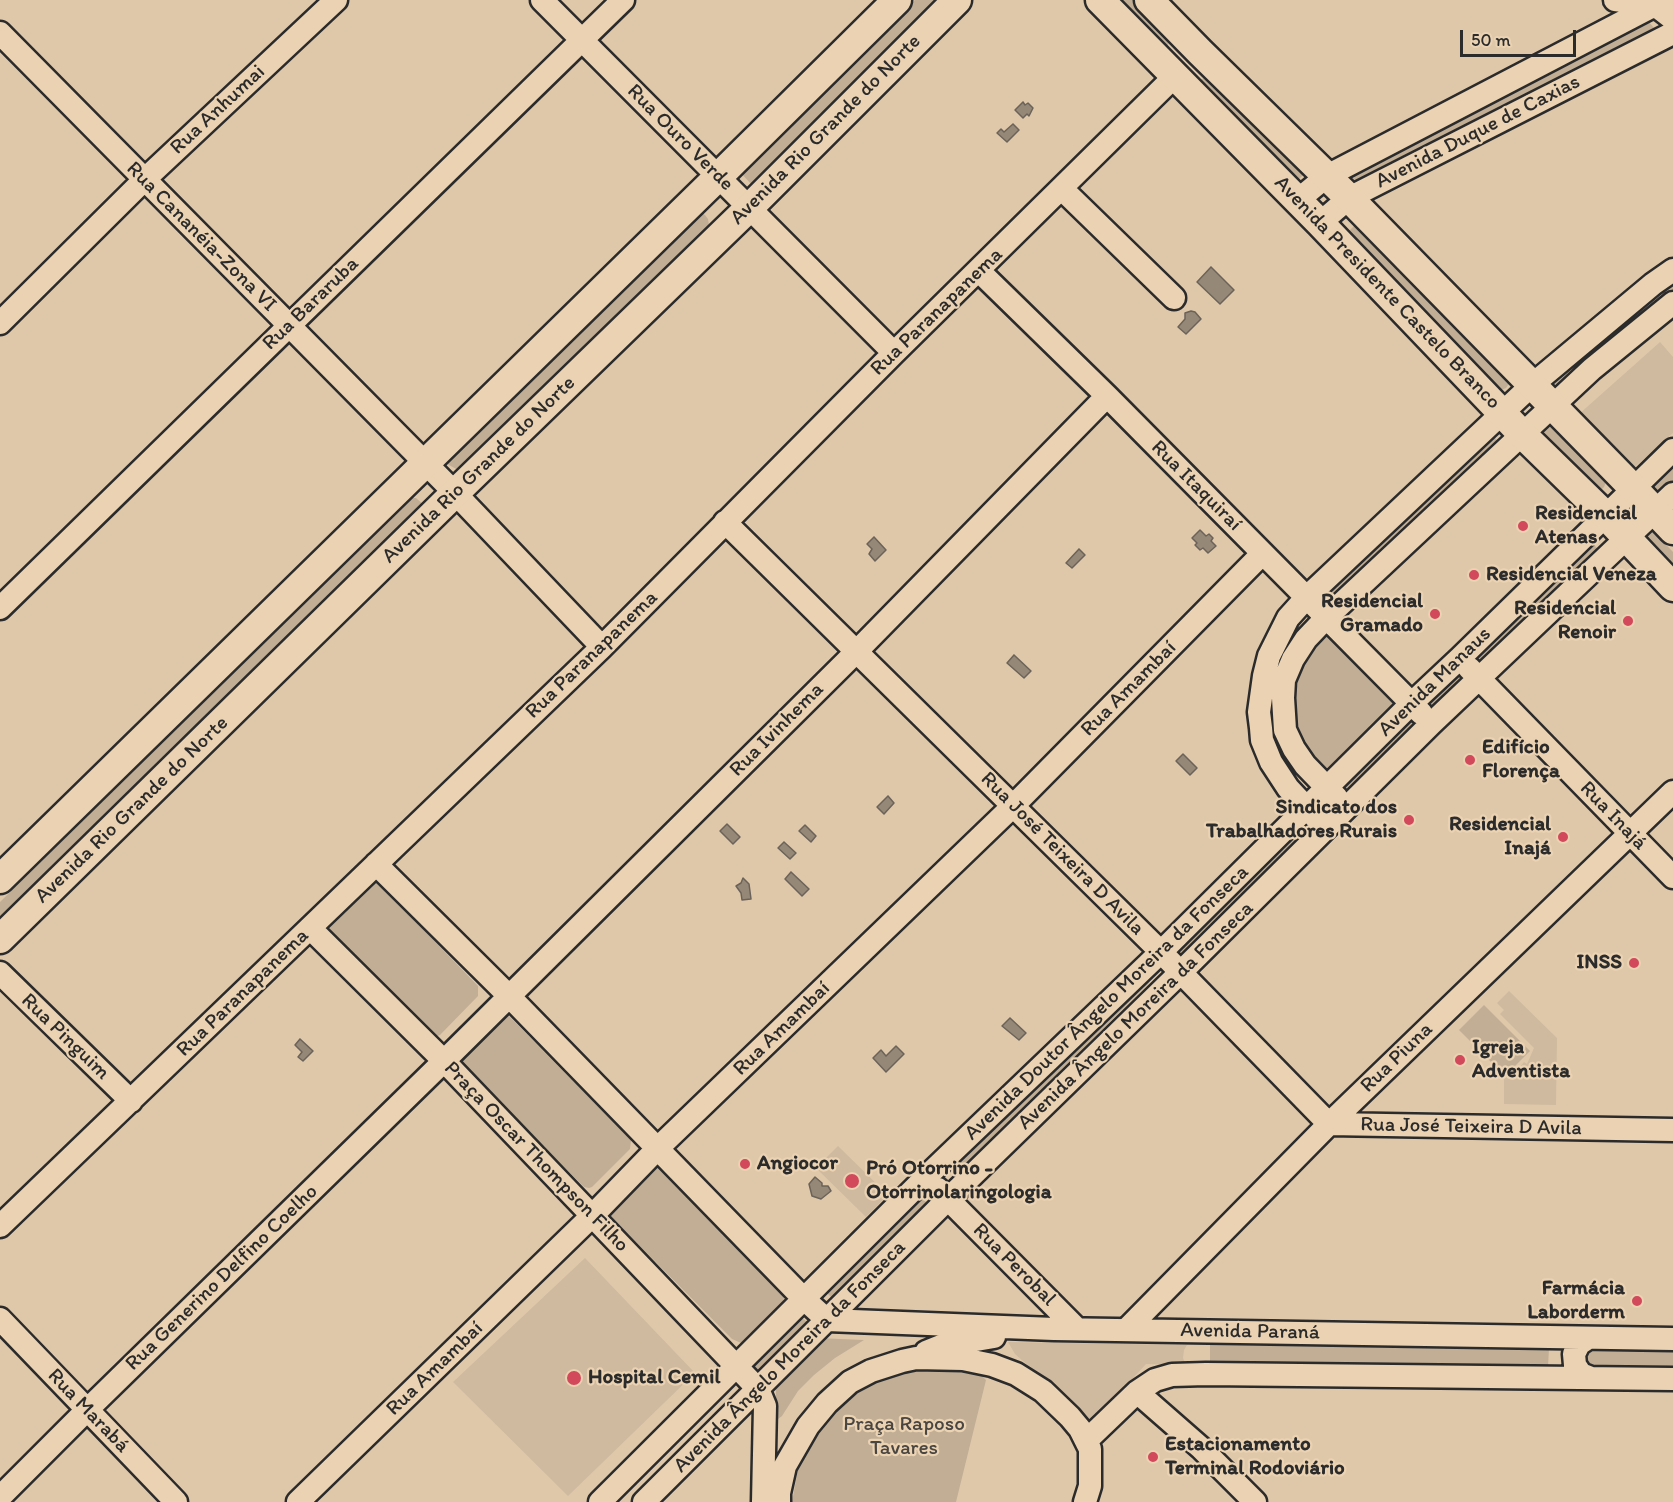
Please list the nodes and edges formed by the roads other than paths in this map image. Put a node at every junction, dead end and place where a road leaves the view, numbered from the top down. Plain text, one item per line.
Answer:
1 (336, 0) edge
2 (542, 0) edge
3 (623, 0) edge
4 (897, 0) edge
5 (957, 0) edge
6 (1100, 0) edge
7 (1149, 0) edge
8 (1615, 0) edge
9 (1666, 8) edge
10 (0, 33) edge
11 (1673, 33) edge
12 (582, 41) junction
13 (1200, 52) junction
14 (1176, 75) junction
15 (719, 176) junction
16 (1327, 176) junction
17 (144, 180) junction
18 (1062, 189) junction
19 (1349, 198) junction
20 (1298, 201) junction
21 (750, 207) junction
22 (1320, 223) junction
23 (1673, 270) edge
24 (978, 271) junction
25 (1174, 298) dead end
26 (1673, 303) edge
27 (0, 323) edge
28 (288, 326) junction
29 (894, 353) junction
30 (1532, 385) junction
31 (1107, 396) junction
32 (1552, 406) junction
33 (1502, 413) junction
34 (1522, 435) junction
35 (1673, 450) edge
36 (425, 463) junction
37 (1634, 488) junction
38 (455, 493) junction
39 (1667, 512) edge
40 (1605, 515) junction
41 (725, 522) junction
42 (1627, 539) junction
43 (1263, 554) junction
44 (1673, 587) edge
45 (1307, 597) junction
46 (0, 608) edge
47 (1326, 618) junction
48 (602, 647) junction
49 (857, 651) junction
50 (1460, 658) junction
51 (1478, 678) junction
52 (1411, 704) junction
53 (1431, 724) junction
54 (1327, 789) junction
55 (1673, 792) edge
56 (1013, 806) junction
57 (1346, 807) junction
58 (1307, 809) junction
59 (1326, 828) junction
60 (1630, 833) junction
61 (376, 864) junction
62 (1673, 877) edge
63 (0, 879) edge
64 (310, 928) junction
65 (0, 939) edge
66 (1161, 952) junction
67 (1181, 972) junction
68 (0, 973) edge
69 (509, 996) junction
70 (444, 1061) junction
71 (131, 1101) junction
72 (1329, 1124) junction
73 (1673, 1131) edge
74 (658, 1148) junction
75 (926, 1177) junction
76 (948, 1199) junction
77 (593, 1215) junction
78 (0, 1226) edge
79 (803, 1298) junction
80 (0, 1319) edge
81 (827, 1320) junction
82 (1065, 1328) junction
83 (1126, 1329) junction
84 (1553, 1337) junction
85 (1588, 1338) junction
86 (1673, 1339) edge
87 (916, 1358) junction
88 (737, 1367) junction
89 (1557, 1378) junction
90 (1591, 1378) junction
91 (1673, 1379) edge
92 (759, 1389) junction
93 (1137, 1392) junction
94 (87, 1410) junction
95 (728, 1419) junction
96 (766, 1425) junction
97 (1087, 1440) junction
98 (785, 1466) junction
99 (0, 1497) edge
100 (610, 1499) edge
101 (176, 1502) edge
102 (298, 1502) edge
103 (644, 1502) edge
104 (763, 1502) edge
105 (768, 1502) edge
106 (779, 1502) edge
107 (1085, 1502) edge
108 (1255, 1502) edge

1 - 17 street, Rua Anhumai
2 - 12 street, Rua Ouro Verde
3 - 12 street, Rua Bararuba
4 - 15 main road, Avenida Rio Grande do Norte
5 - 21 main road, Avenida Rio Grande do Norte
6 - 14 main road, Avenida Presidente Castelo Branco
7 - 13 main road, Avenida Presidente Castelo Branco
8 - 9 street
9 - 16 street, Avenida Duque de Caxias
10 - 17 street, Rua Cananéia-Zona VI
11 - 19 street, Avenida Duque de Caxias
12 - 15 street, Rua Ouro Verde
12 - 28 street, Rua Bararuba
13 - 14 main road
13 - 16 main road, Avenida Presidente Castelo Branco
14 - 18 street, Rua Paranapanema
14 - 20 main road, Avenida Presidente Castelo Branco
15 - 21 street, Rua Ouro Verde
15 - 36 main road, Avenida Rio Grande do Norte
16 - 19 main road, Avenida Presidente Castelo Branco
16 - 20 street, Avenida Duque de Caxias
17 - 27 street, Rua Anhumai
17 - 28 street, Rua Cananéia-Zona VI
18 - 24 street, Rua Paranapanema
18 - 25 street
19 - 22 street, Avenida Duque de Caxias
19 - 30 main road, Avenida Presidente Castelo Branco
20 - 22 main road, Avenida Presidente Castelo Branco
21 - 29 street, Rua Ouro Verde
21 - 38 main road, Avenida Rio Grande do Norte
22 - 33 main road, Avenida Presidente Castelo Branco
23 - 30 street
24 - 29 street, Rua Paranapanema
24 - 31 street, Rua Itaquiraí
26 - 32 street
28 - 36 street, Rua Cananéia-Zona VI
28 - 46 street, Rua Bararuba
29 - 41 street, Rua Paranapanema
30 - 32 main road, Avenida Presidente Castelo Branco
30 - 33 street
31 - 43 street, Rua Itaquiraí
31 - 49 street, Rua Ivinhema
32 - 34 street
32 - 37 main road, Avenida Presidente Castelo Branco
33 - 34 main road, Avenida Presidente Castelo Branco
33 - 45 street
34 - 40 main road, Avenida Presidente Castelo Branco
34 - 47 street
35 - 37 street, Avenida Manaus
36 - 38 street, Rua Cananéia-Zona VI
36 - 63 main road, Avenida Rio Grande do Norte
37 - 39 main road, Avenida Presidente Castelo Branco
37 - 40 street, Avenida Manaus
38 - 48 street, Rua Cananéia-Zona VI
38 - 65 main road, Avenida Rio Grande do Norte
39 - 42 street, Avenida Manaus
40 - 42 main road, Avenida Presidente Castelo Branco
40 - 50 street, Avenida Manaus
41 - 48 street, Rua Paranapanema
41 - 49 street, Rua José Teixeira D Avila
42 - 44 main road, Avenida Presidente Castelo Branco
42 - 51 street, Avenida Manaus
43 - 45 street, Rua Itaquiraí
43 - 56 street, Rua Amambaí
45 - 47 street, Rua Itaquiraí
45 - 58 street
47 - 52 street, Rua Itaquiraí
47 - 54 street
48 - 61 street, Rua Paranapanema
49 - 56 street, Rua José Teixeira D Avila
49 - 69 street, Rua Ivinhema
50 - 51 street, Rua Inajá
50 - 52 street, Avenida Manaus
51 - 53 street, Avenida Manaus
51 - 60 street, Rua Inajá
52 - 53 street, Rua Itaquiraí
52 - 54 street, Avenida Manaus
53 - 57 street, Avenida Manaus
54 - 57 street
54 - 58 street, Avenida Doutor Ângelo Moreira da Fonseca
55 - 60 street, Rua Piuna
56 - 66 street, Rua José Teixeira D Avila
56 - 74 street, Rua Amambaí
57 - 59 street, Avenida Ângelo Moreira da Fonseca
58 - 59 street
58 - 66 street, Avenida Doutor Ângelo Moreira da Fonseca
59 - 67 street, Avenida Ângelo Moreira da Fonseca
60 - 62 street, Rua Inajá
60 - 72 street, Rua Piuna
61 - 64 street, Rua Paranapanema
61 - 69 street
64 - 70 street, Praça Oscar Thompson Filho
64 - 71 street, Rua Paranapanema
66 - 67 street, Rua José Teixeira D Avila
66 - 75 street, Avenida Doutor Ângelo Moreira da Fonseca
67 - 72 street, Rua José Teixeira D Avila
67 - 76 street, Avenida Ângelo Moreira da Fonseca
68 - 71 street, Rua Pinguim
69 - 70 street, Rua Ivinhema
69 - 74 street
70 - 77 street, Praça Oscar Thompson Filho
70 - 94 street, Rua Generino Delfino Coelho
71 - 78 street, Rua Paranapanema
72 - 73 street, Rua José Teixeira D Avila
72 - 83 street, Rua Piuna
74 - 77 street, Rua Amambaí
74 - 79 street
75 - 76 street, Rua Perobal
75 - 79 street, Avenida Doutor Ângelo Moreira da Fonseca
76 - 81 street, Avenida Ângelo Moreira da Fonseca
76 - 82 street, Rua Perobal
77 - 88 street, Praça Oscar Thompson Filho
77 - 102 street, Rua Amambaí
79 - 81 street
79 - 88 street, Avenida Doutor Ângelo Moreira da Fonseca
80 - 94 street, Rua Marabá
81 - 82 street, Avenida Paraná
81 - 92 street, Avenida Ângelo Moreira da Fonseca
82 - 83 street, Avenida Paraná
82 - 87 street
83 - 84 street, Avenida Paraná
84 - 85 street, Avenida Paraná
84 - 89 street
85 - 86 street, Avenida Paraná
85 - 90 street
87 - 97 street
87 - 98 street
88 - 92 street, Praça Oscar Thompson Filho
88 - 100 street, Avenida Doutor Ângelo Moreira da Fonseca
89 - 90 street, Avenida Paraná
89 - 93 street, Avenida Paraná
90 - 91 street, Avenida Paraná
92 - 95 street, Avenida Ângelo Moreira da Fonseca
92 - 96 street
93 - 97 street, Avenida Paraná
93 - 108 street
94 - 99 street, Rua Generino Delfino Coelho
94 - 101 street, Rua Marabá
95 - 96 street
95 - 103 street, Avenida Ângelo Moreira da Fonseca
96 - 104 street
97 - 107 street
98 - 105 street
98 - 106 street

